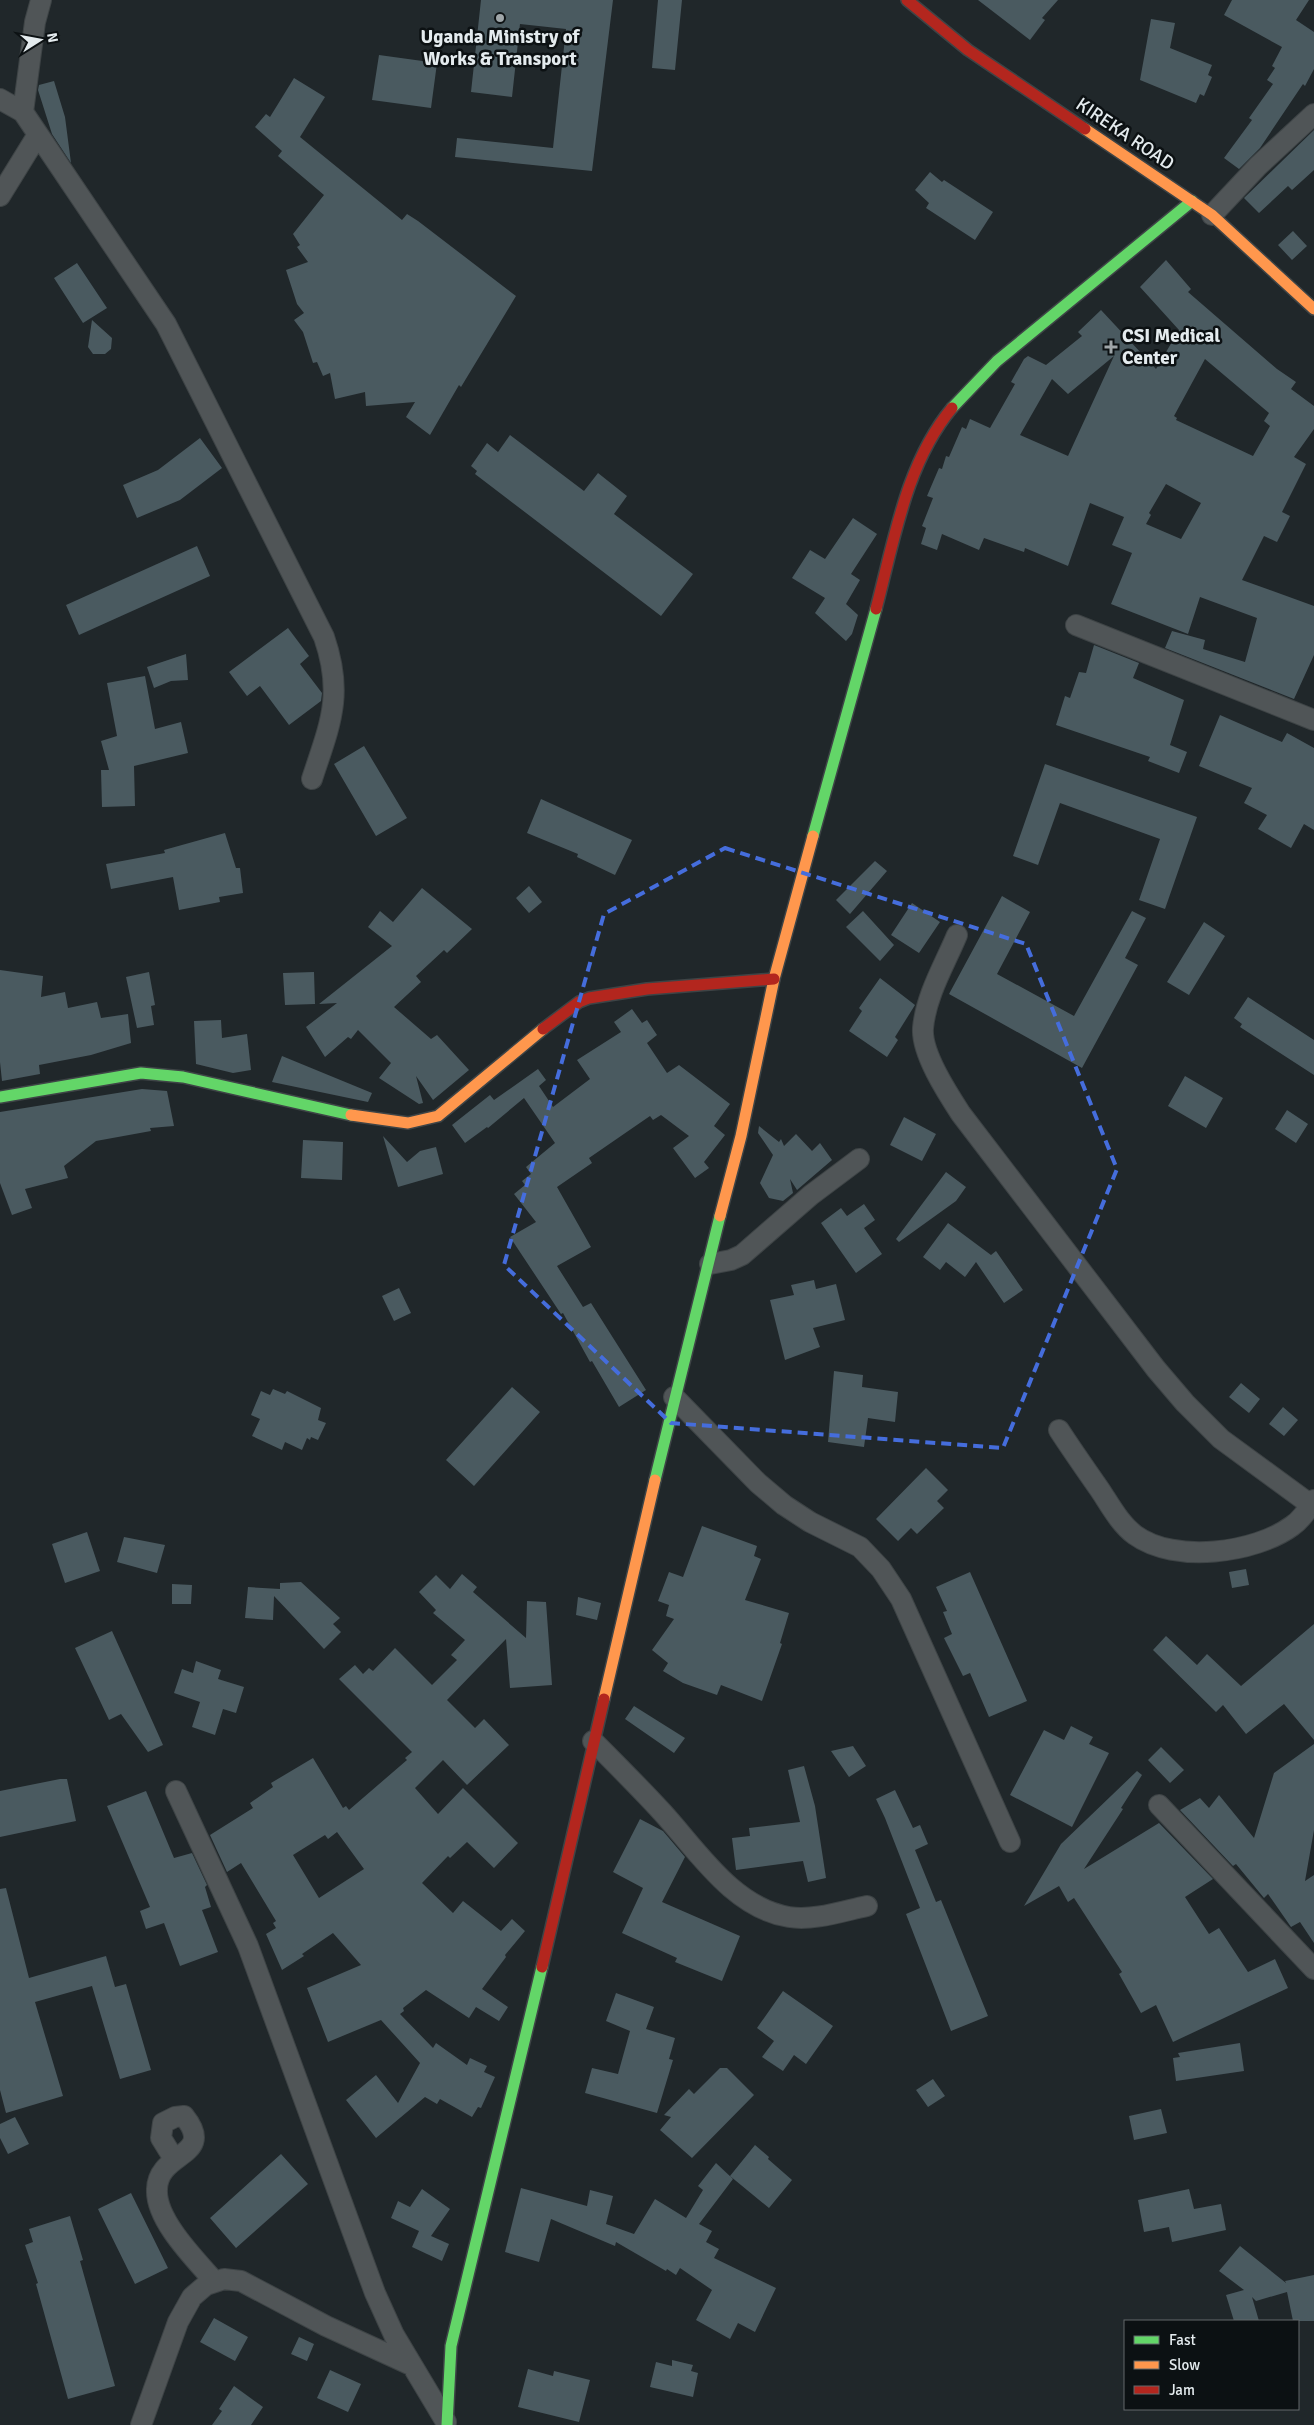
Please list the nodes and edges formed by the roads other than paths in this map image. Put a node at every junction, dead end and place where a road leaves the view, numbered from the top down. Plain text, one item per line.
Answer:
1 (41, 0) edge
2 (907, 0) edge
3 (0, 99) edge
4 (22, 112) junction
5 (1314, 114) edge
6 (37, 136) junction
7 (0, 196) edge
8 (1192, 201) junction
9 (1212, 215) junction
10 (1314, 309) edge
11 (1076, 625) dead end
12 (1314, 720) edge
13 (312, 779) dead end
14 (957, 934) dead end
15 (774, 979) junction
16 (0, 1098) edge
17 (860, 1159) dead end
18 (710, 1264) junction
19 (674, 1398) junction
20 (1059, 1430) dead end
21 (1312, 1502) edge
22 (593, 1741) junction
23 (176, 1792) dead end
24 (1159, 1804) dead end
25 (1010, 1842) dead end
26 (867, 1906) dead end
27 (1314, 1970) edge
28 (174, 2159) dead end
29 (215, 2282) junction
30 (411, 2365) junction
31 (447, 2424) edge
32 (141, 2425) edge

1 - 4 street
2 - 8 street, KIREKA ROAD
3 - 4 street
4 - 6 street
5 - 9 street
6 - 7 street
6 - 13 street
8 - 9 street, KIREKA ROAD
8 - 15 street
9 - 10 street, KIREKA ROAD
11 - 12 street
14 - 21 street
15 - 16 street
15 - 18 street
17 - 18 street
18 - 19 street
19 - 22 street
19 - 25 street
20 - 21 street
22 - 26 street
22 - 31 street
23 - 30 street
24 - 27 street
28 - 29 street
29 - 30 street
29 - 32 street
30 - 31 street

